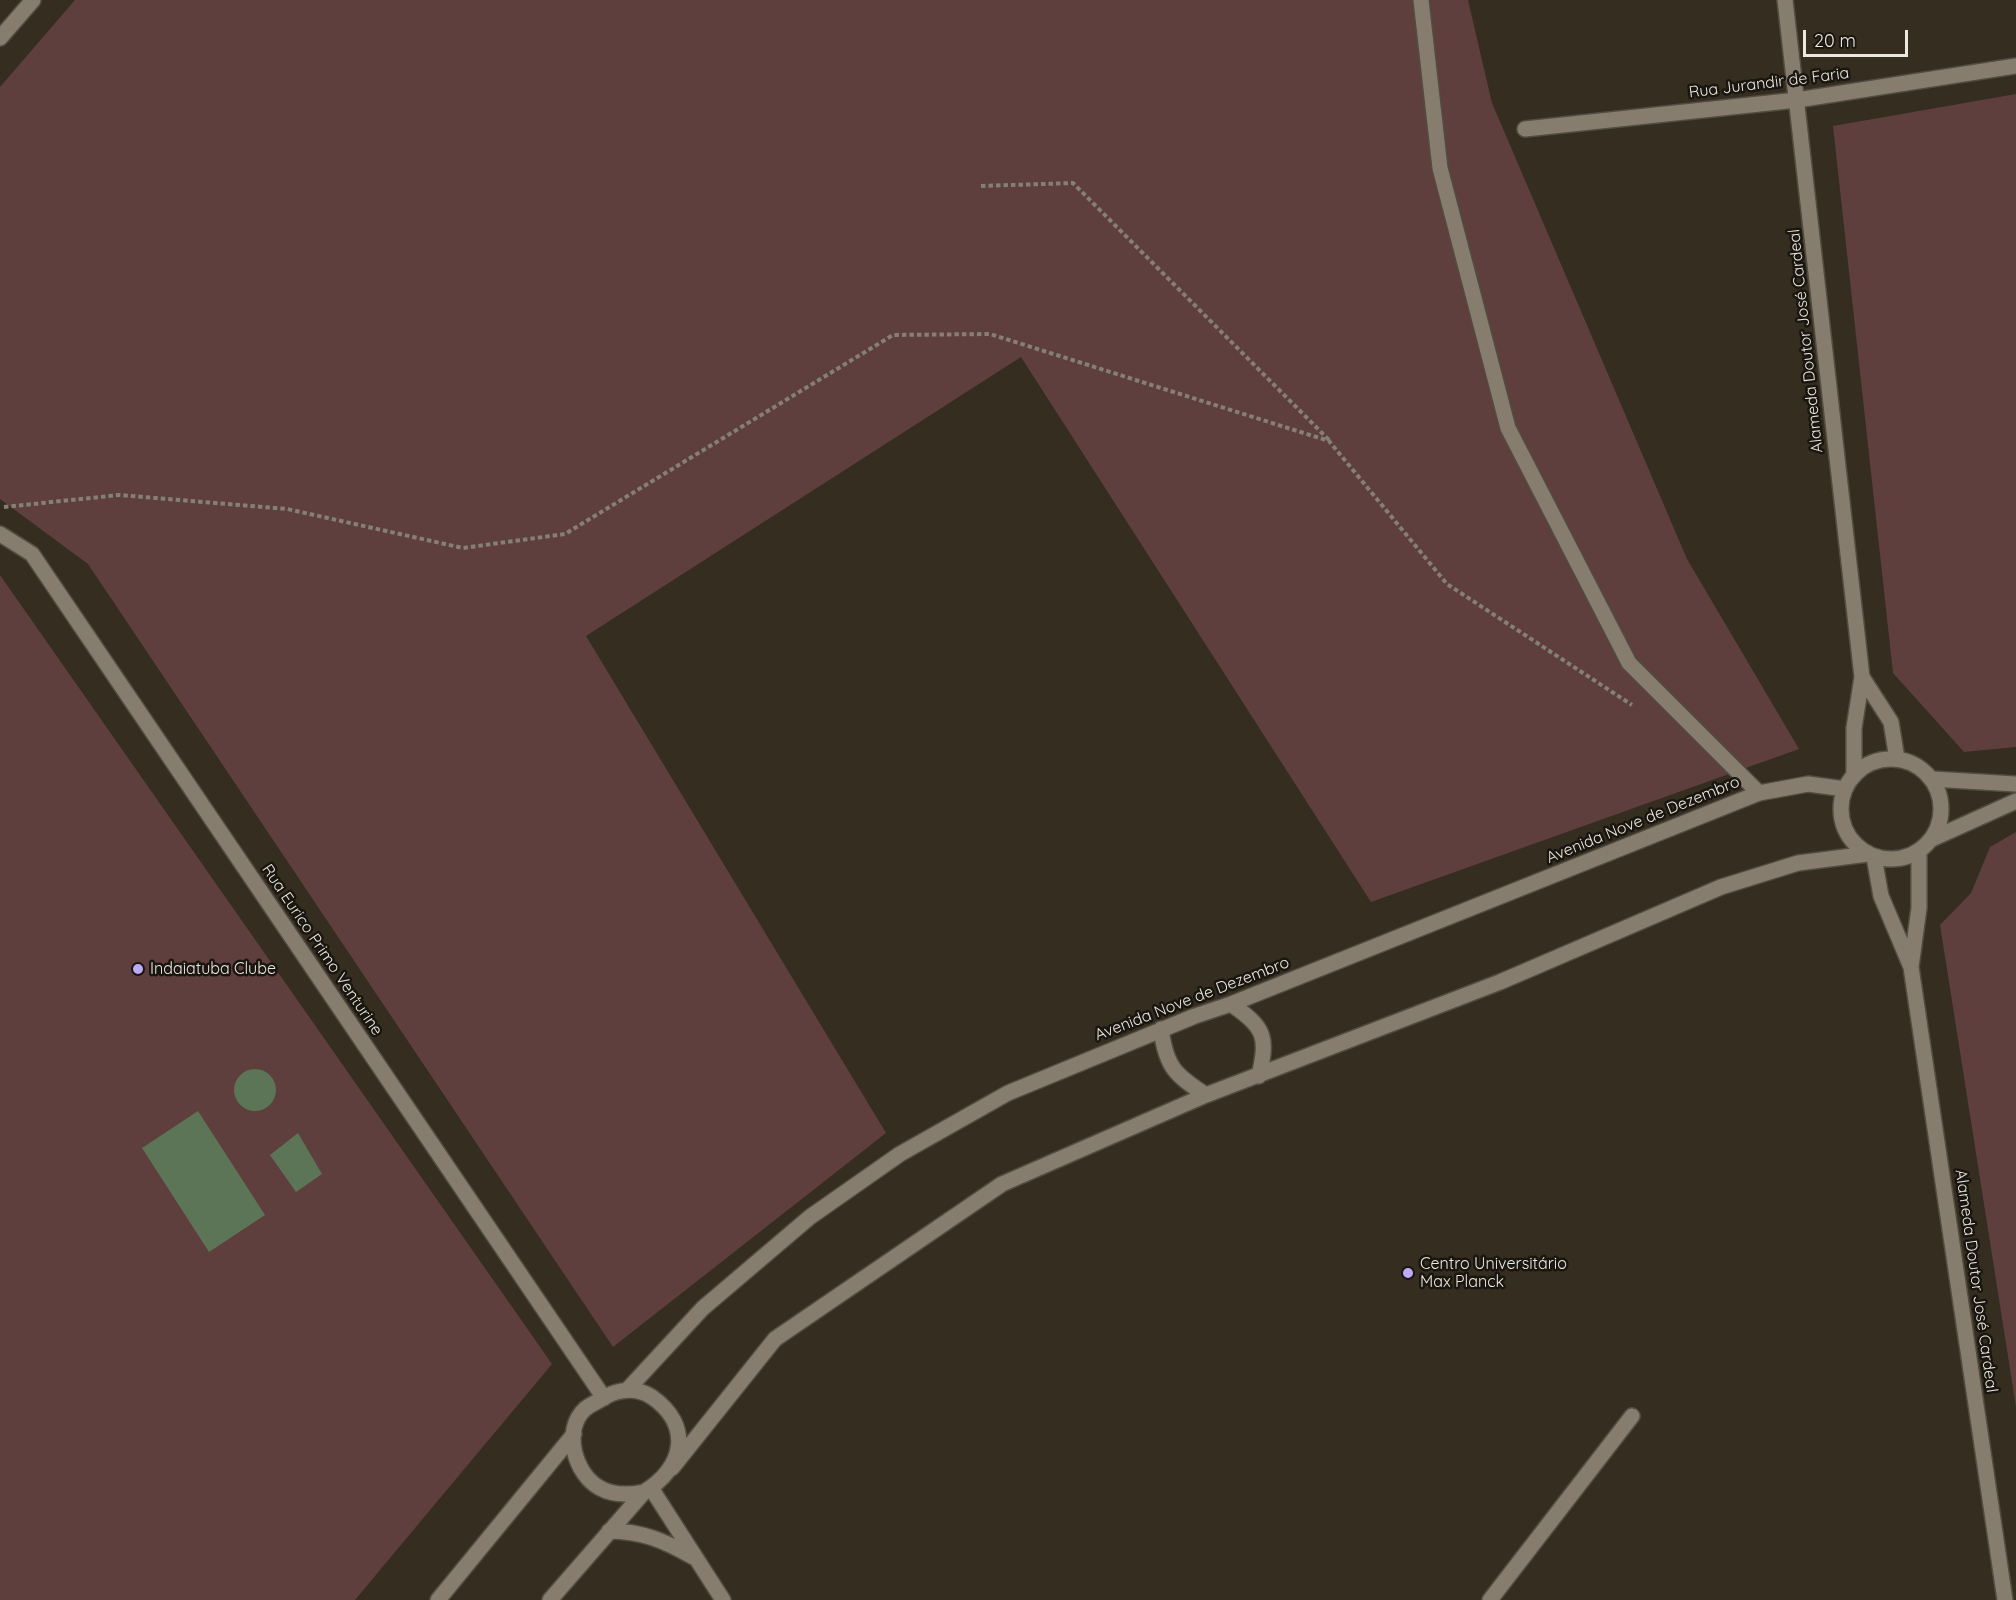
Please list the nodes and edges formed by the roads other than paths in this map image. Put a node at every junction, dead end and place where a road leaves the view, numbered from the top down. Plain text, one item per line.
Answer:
1 (33, 0) edge
2 (1421, 0) edge
3 (1785, 0) edge
4 (0, 38) edge
5 (2016, 66) edge
6 (1797, 100) junction
7 (1525, 129) dead end
8 (0, 534) edge
9 (1862, 677) junction
10 (1897, 759) junction
11 (1932, 779) junction
12 (1850, 782) junction
13 (2016, 784) edge
14 (1759, 793) junction
15 (2016, 801) edge
16 (1932, 839) junction
17 (1919, 852) junction
18 (1871, 856) junction
19 (1911, 967) junction
20 (1231, 1004) junction
21 (1161, 1029) junction
22 (1258, 1076) junction
23 (1206, 1095) junction
24 (616, 1393) junction
25 (1632, 1416) dead end
26 (574, 1434) junction
27 (672, 1468) junction
28 (647, 1490) junction
29 (609, 1531) junction
30 (696, 1558) junction
31 (438, 1600) edge
32 (550, 1600) edge
33 (723, 1600) edge
34 (1490, 1600) edge
35 (2005, 1600) edge

1 - 4 street
2 - 14 street
3 - 6 street, Alameda Doutor José Cardeal
5 - 6 street, Rua Jurandir de Faria
6 - 7 street, Rua Jurandir de Faria
6 - 9 street, Alameda Doutor José Cardeal
8 - 24 street, Rua Eurico Primo Venturine
9 - 10 street, Alameda Doutor José Cardeal
9 - 12 street, Alameda Doutor José Cardeal
10 - 11 street
10 - 12 street
11 - 13 street
11 - 16 street
12 - 14 street, Avenida Nove de Dezembro
12 - 18 street
14 - 20 street, Avenida Nove de Dezembro
15 - 16 street
16 - 17 street
17 - 18 street
17 - 19 street, Alameda Doutor José Cardeal
18 - 19 street, Alameda Doutor José Cardeal
18 - 22 street
19 - 35 street, Alameda Doutor José Cardeal
20 - 21 street, Avenida Nove de Dezembro
20 - 22 street
21 - 23 street
21 - 24 street, Avenida Nove de Dezembro
22 - 23 street
23 - 27 street
24 - 26 street
24 - 27 street
25 - 34 street
26 - 28 street
26 - 31 street
27 - 28 street
28 - 29 street
28 - 30 street
29 - 30 street
29 - 32 street
30 - 33 street

